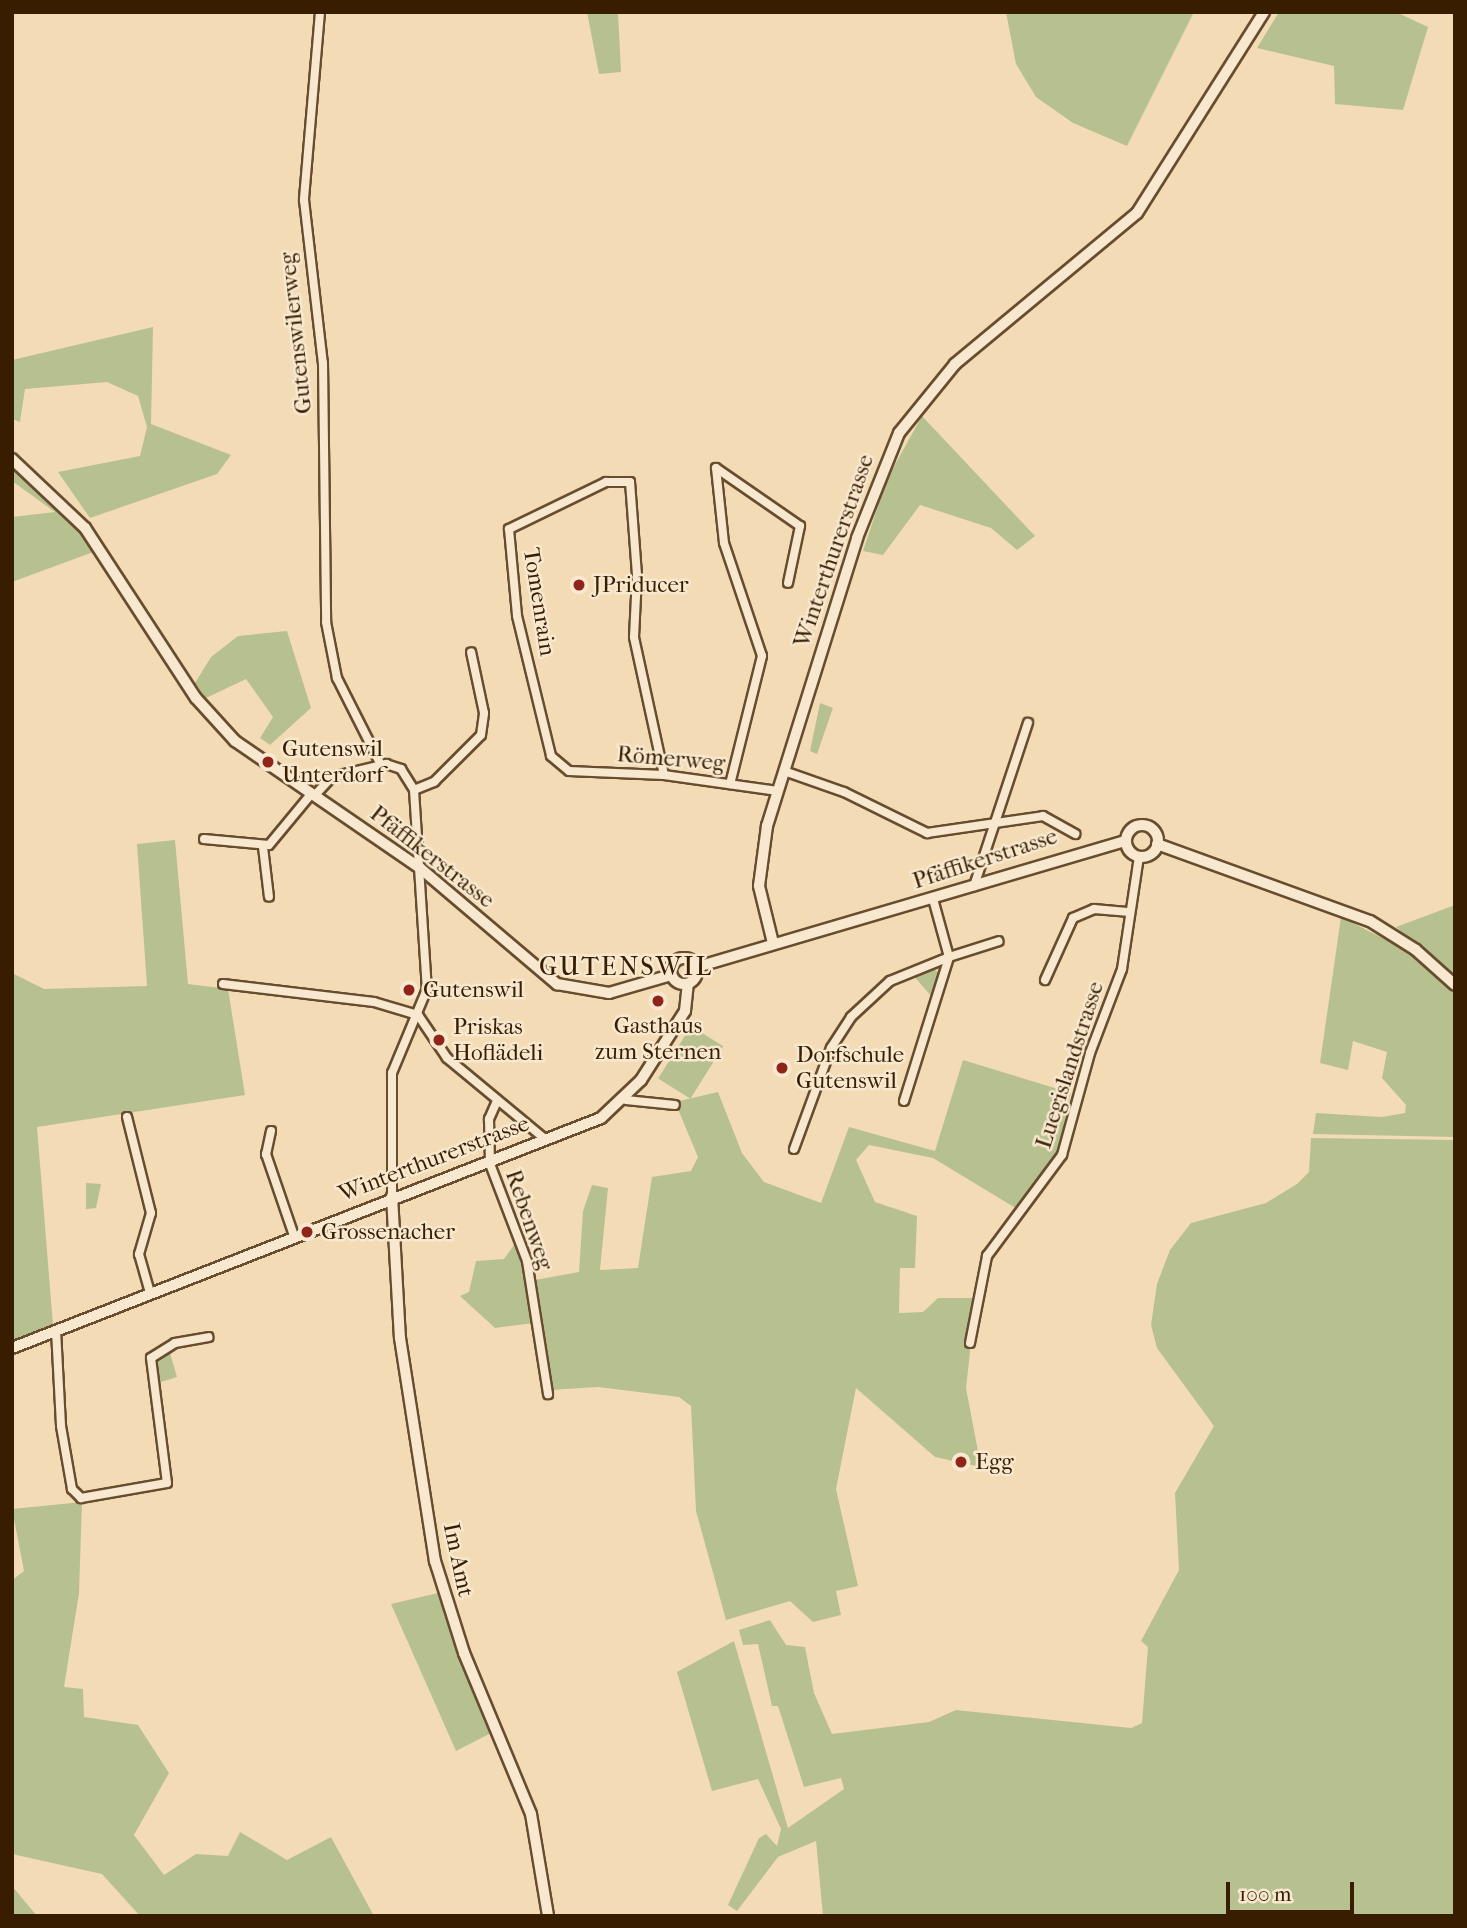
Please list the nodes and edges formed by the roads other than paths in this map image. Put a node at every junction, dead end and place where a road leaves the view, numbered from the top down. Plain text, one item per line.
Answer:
1 (320, 12) edge
2 (1264, 12) edge
3 (12, 458) edge
4 (788, 583) dead end
5 (471, 652) dead end
6 (1028, 723) dead end
7 (381, 765) junction
8 (560, 767) joint
9 (784, 771) junction
10 (664, 775) junction
11 (730, 784) junction
12 (414, 790) junction
13 (778, 791) junction
14 (313, 794) junction
15 (992, 825) junction
16 (1075, 834) dead end
17 (204, 839) dead end
18 (1126, 841) junction
19 (1157, 844) junction
20 (262, 847) junction
21 (1139, 857) junction
22 (420, 869) junction
23 (974, 886) junction
24 (268, 897) dead end
25 (933, 899) junction
26 (1130, 912) junction
27 (999, 941) dead end
28 (772, 943) junction
29 (948, 957) junction
30 (697, 967) junction
31 (671, 975) junction
32 (1045, 979) dead end
33 (223, 984) dead end
34 (688, 984) junction
35 (1455, 985) edge
36 (418, 1015) junction
37 (626, 1100) junction
38 (497, 1101) junction
39 (904, 1101) dead end
40 (675, 1105) dead end
41 (127, 1117) dead end
42 (271, 1131) dead end
43 (545, 1139) junction
44 (794, 1149) dead end
45 (490, 1153) junction
46 (392, 1196) junction
47 (294, 1236) junction
48 (150, 1293) junction
49 (56, 1330) junction
50 (208, 1337) dead end
51 (970, 1343) dead end
52 (12, 1348) edge
53 (548, 1394) dead end
54 (548, 1916) edge

1 - 7 street, Gutenswilerweg
2 - 9 main road, Winterthurerstrasse
3 - 14 main road, Pfäffikerstrasse
4 - 11 street
5 - 12 street
6 - 15 street
7 - 12 street
7 - 14 street
8 - 10 street, Römerweg
8 - 10 street, Tomenrain
9 - 13 main road, Winterthurerstrasse
9 - 15 street
10 - 11 street, Römerweg
11 - 13 street, Römerweg
12 - 22 street
13 - 28 main road, Winterthurerstrasse
14 - 20 street
14 - 22 main road, Pfäffikerstrasse
15 - 16 street
15 - 23 street
17 - 20 street
18 - 19 main road, Pfäffikerstrasse
18 - 21 main road
18 - 23 main road, Pfäffikerstrasse
19 - 21 main road
19 - 35 main road, Pfäffikerstrasse
20 - 24 street
21 - 26 street, Luegislandstrasse
22 - 31 main road, Pfäffikerstrasse
22 - 36 street
23 - 25 main road, Pfäffikerstrasse
25 - 28 main road, Pfäffikerstrasse
25 - 29 street
26 - 32 street
26 - 51 street, Luegislandstrasse
27 - 29 street
28 - 30 main road, Pfäffikerstrasse
29 - 39 street
29 - 44 street
30 - 31 main road, Pfäffikerstrasse
30 - 34 main road, Winterthurerstrasse
31 - 34 main road
33 - 36 street
34 - 37 main road, Winterthurerstrasse
36 - 38 street
36 - 46 street
37 - 40 street
37 - 43 main road, Winterthurerstrasse
38 - 43 street
38 - 45 street, Rebenweg
41 - 48 street
42 - 47 street
43 - 45 main road, Winterthurerstrasse
45 - 46 main road, Winterthurerstrasse
45 - 53 street, Rebenweg
46 - 47 main road, Winterthurerstrasse
46 - 54 street, Im Amt
47 - 48 main road, Winterthurerstrasse
48 - 49 main road, Winterthurerstrasse
49 - 50 street
49 - 52 main road, Winterthurerstrasse

